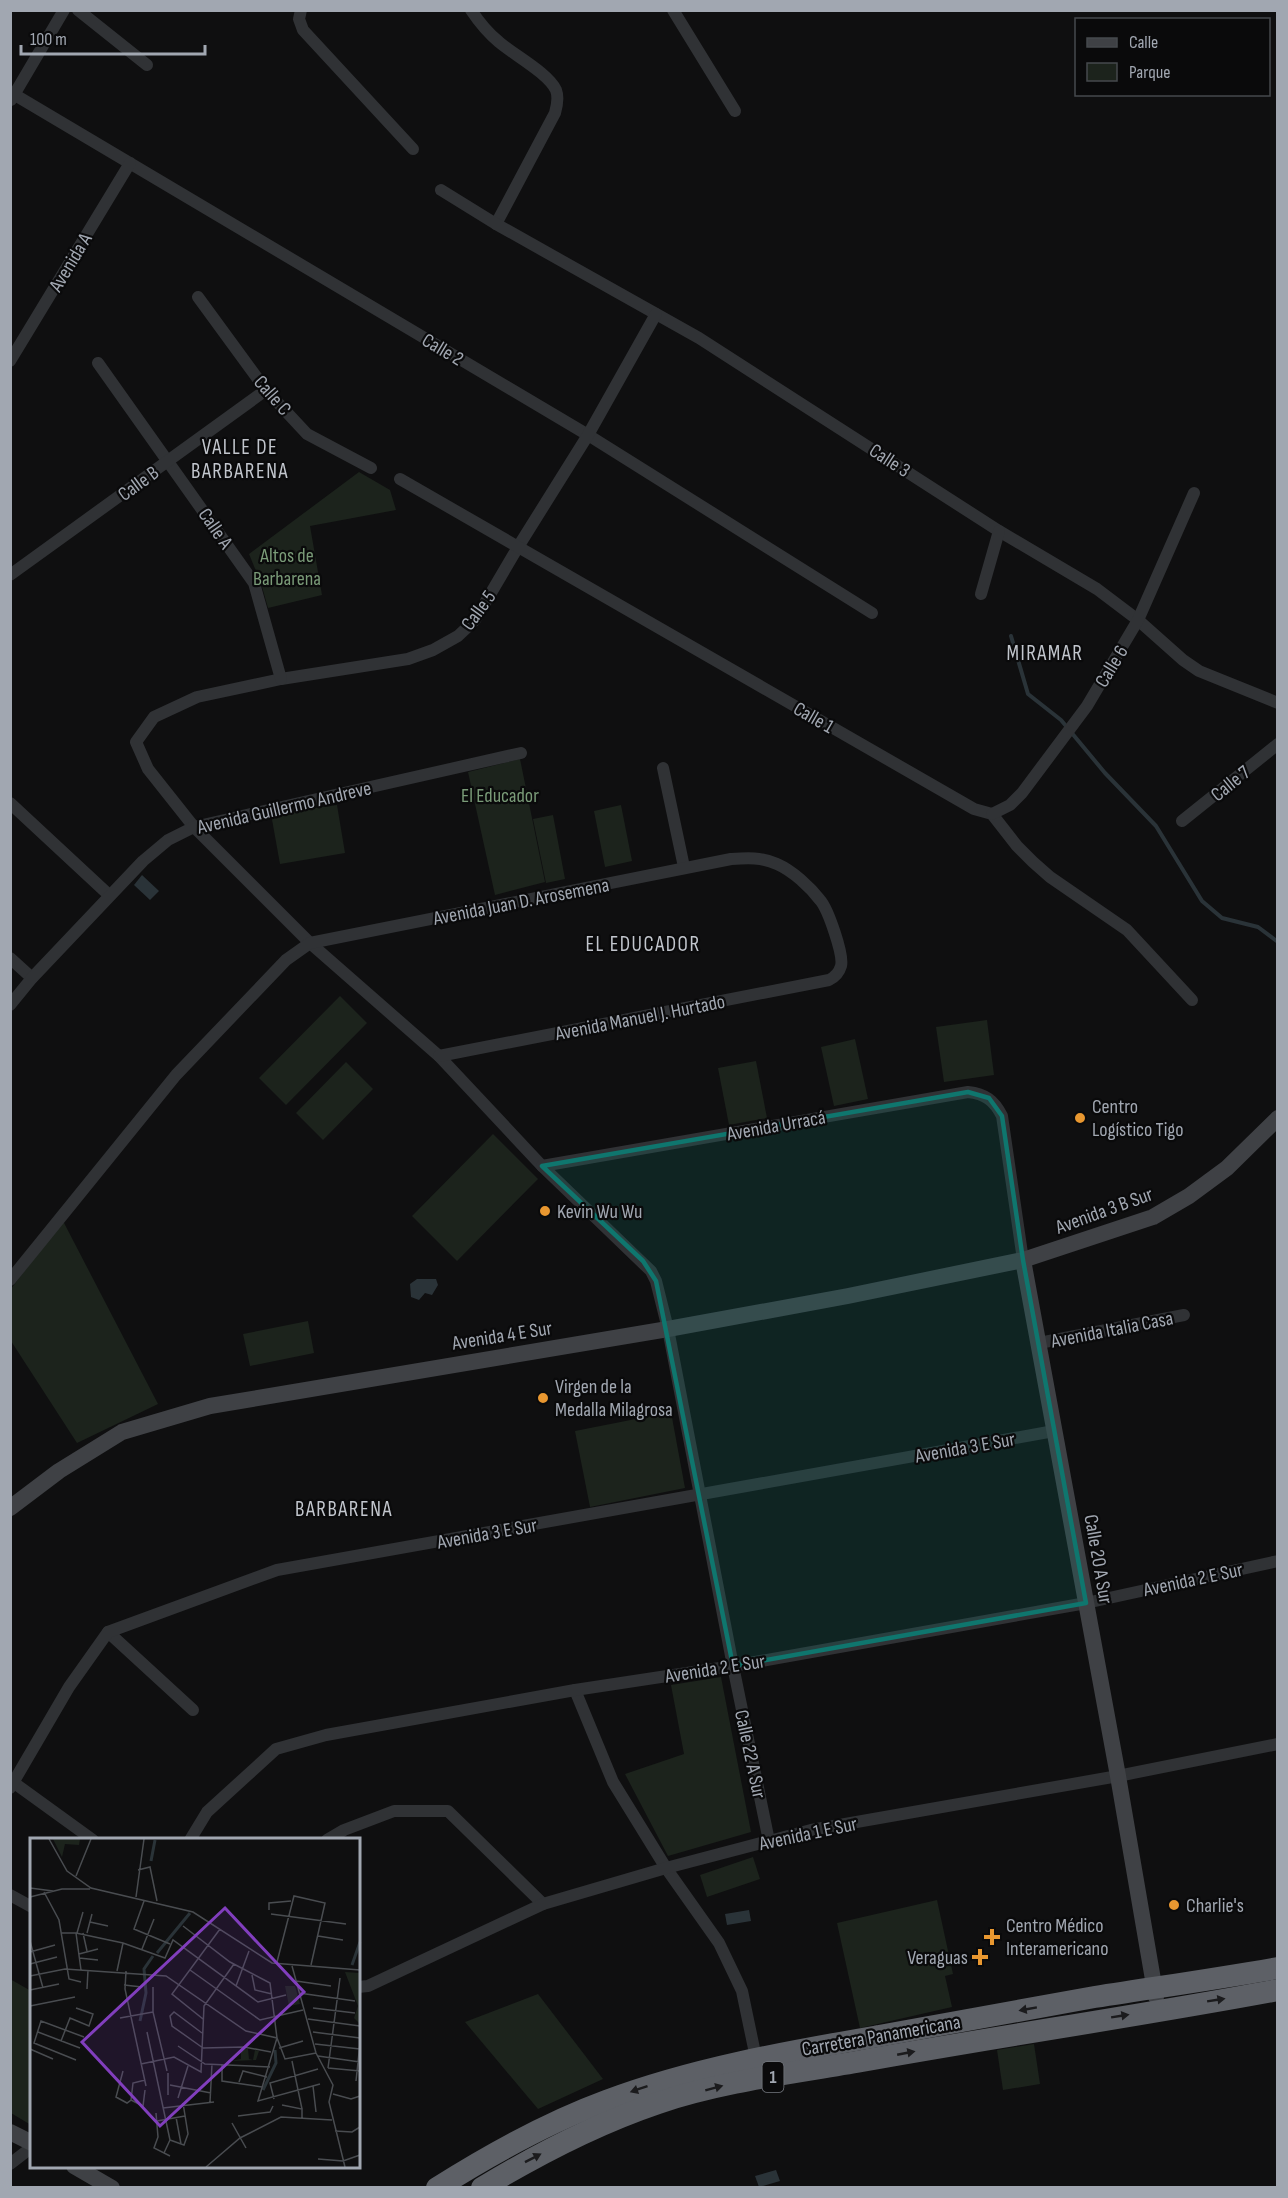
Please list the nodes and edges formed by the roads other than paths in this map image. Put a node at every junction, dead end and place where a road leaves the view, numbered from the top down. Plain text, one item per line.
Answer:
1 (64, 10) edge
2 (78, 10) edge
3 (301, 10) edge
4 (471, 10) edge
5 (673, 10) edge
6 (147, 64) dead end
7 (12, 96) edge
8 (735, 111) dead end
9 (413, 149) dead end
10 (130, 163) junction
11 (441, 190) dead end
12 (496, 224) junction
13 (198, 297) dead end
14 (656, 314) junction
15 (12, 357) edge
16 (98, 363) dead end
17 (266, 390) junction
18 (588, 435) junction
19 (168, 461) junction
20 (371, 468) dead end
21 (400, 479) dead end
22 (1194, 493) dead end
23 (999, 531) junction
24 (518, 547) junction
25 (10, 575) edge
26 (981, 594) dead end
27 (872, 613) dead end
28 (1138, 620) junction
29 (281, 679) junction
30 (1278, 703) edge
31 (136, 742) joint
32 (1278, 744) edge
33 (521, 753) dead end
34 (663, 768) dead end
35 (10, 803) edge
36 (992, 814) junction
37 (1182, 821) dead end
38 (194, 827) junction
39 (684, 867) junction
40 (109, 895) junction
41 (310, 943) junction
42 (10, 958) edge
43 (838, 972) joint
44 (32, 978) junction
45 (1192, 999) dead end
46 (10, 1005) edge
47 (439, 1056) junction
48 (1002, 1116) joint
49 (1278, 1119) edge
50 (542, 1166) junction
51 (1023, 1260) junction
52 (10, 1280) edge
53 (1184, 1315) dead end
54 (668, 1329) junction
55 (1040, 1343) junction
56 (1054, 1431) junction
57 (701, 1495) junction
58 (10, 1508) edge
59 (1278, 1561) edge
60 (1086, 1603) junction
61 (108, 1632) junction
62 (733, 1666) junction
63 (575, 1690) junction
64 (193, 1710) dead end
65 (1278, 1744) edge
66 (1118, 1776) junction
67 (11, 1783) edge
68 (92, 1838) edge
69 (191, 1838) edge
70 (329, 1838) edge
71 (769, 1841) junction
72 (666, 1868) junction
73 (10, 1895) edge
74 (543, 1904) junction
75 (30, 1906) edge
76 (1278, 1968) edge
77 (360, 1988) edge
78 (1155, 1988) junction
79 (1278, 1990) edge
80 (1158, 2010) junction
81 (756, 2058) junction
82 (10, 2132) edge
83 (533, 2132) junction
84 (30, 2144) edge
85 (30, 2147) edge
86 (10, 2164) edge
87 (78, 2168) edge
88 (112, 2187) edge
89 (437, 2187) edge
90 (458, 2187) edge
91 (482, 2187) edge

1 - 7 street
2 - 6 street
3 - 9 street
4 - 12 street
5 - 8 street
7 - 10 street, Calle 2
10 - 15 street, Avenida A
10 - 18 street, Calle 2
11 - 12 street, Calle 3
12 - 14 street, Calle 3
13 - 17 street, Calle C
14 - 18 street, Calle 5
14 - 23 street, Calle 3
16 - 19 street, Calle A
17 - 19 street, Calle B
17 - 20 street, Calle C
18 - 24 street, Calle 5
18 - 27 street, Calle 2
19 - 25 street, Calle B
19 - 29 street, Calle A
21 - 24 street, Calle 1
22 - 28 street, Calle 6
23 - 26 street
23 - 28 street, Calle 3
24 - 29 street, Calle 5
24 - 36 street, Calle 1
28 - 30 street, Calle 3
28 - 36 street, Calle 6
29 - 31 street, Calle 5
31 - 38 street, Calle 22 A Sur
32 - 37 street, Calle 7
33 - 38 street, Avenida Guillermo Andreve
34 - 39 street
35 - 40 street
36 - 45 street
38 - 40 street, Avenida Guillermo Andreve
38 - 41 street, Calle 22 A Sur
39 - 41 street, Avenida Juan D. Arosemena
39 - 43 street, Avenida Juan D. Arosemena
40 - 44 street, Avenida Guillermo Andreve
41 - 47 street, Calle 22 A Sur
41 - 52 street
42 - 44 street
43 - 47 street, Avenida Manuel J. Hurtado
44 - 46 street, Avenida Guillermo Andreve
47 - 50 street, Calle 22 A Sur
48 - 50 street, Avenida Urracá
48 - 51 street, Calle 20 A Sur
49 - 51 street, Avenida 3 B Sur
50 - 54 street, Calle 22 A Sur
51 - 54 street, Avenida 4 E Sur
51 - 55 street, Calle 20 A Sur
53 - 55 street, Avenida Italia Casa
54 - 57 street, Calle 22 A Sur
54 - 58 street, Avenida 4 E Sur
55 - 56 street, Calle 20 A Sur
56 - 57 street, Avenida 3 E Sur
56 - 60 street, Calle 20 A Sur
57 - 61 street, Avenida 3 E Sur
57 - 62 street, Calle 22 A Sur
59 - 60 street, Avenida 2 E Sur
60 - 62 street, Avenida 2 E Sur
60 - 66 street, Calle 20 A Sur
61 - 64 street
61 - 67 street
62 - 63 street, Avenida 2 E Sur
62 - 71 street, Calle 22 A Sur
63 - 69 street, Avenida 2 E Sur
63 - 72 street
65 - 66 street, Avenida 1 E Sur
66 - 71 street, Avenida 1 E Sur
66 - 78 street, Calle 20 A Sur
67 - 68 street
70 - 74 street
71 - 72 street, Avenida 1 E Sur
72 - 74 street, Avenida 1 E Sur
72 - 81 street
73 - 75 street
74 - 77 street, Avenida 1 E Sur
76 - 78 highway, Carretera Panamericana / 1
78 - 80 street, Calle 20 A Sur
78 -> 81 highway, Carretera Panamericana / 1
80 -> 79 highway, Carretera Panamericana / 1
91 -> 80 highway, Carretera Panamericana / 1
81 -> 83 highway, Carretera Panamericana / 1
82 - 84 street
83 - 89 highway, Carretera Panamericana / 1
83 - 90 highway
85 - 86 street
87 - 88 street

